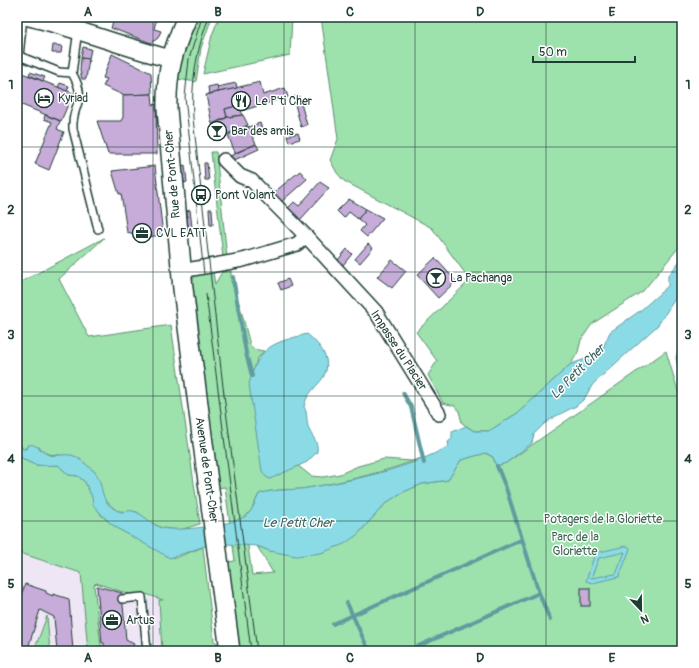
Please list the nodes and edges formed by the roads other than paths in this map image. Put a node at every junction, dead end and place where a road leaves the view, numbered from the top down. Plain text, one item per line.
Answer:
1 (23, 17) edge
2 (29, 17) edge
3 (187, 17) edge
4 (78, 30) junction
5 (18, 56) edge
6 (171, 59) junction
7 (72, 73) junction
8 (224, 160) dead end
9 (98, 229) dead end
10 (306, 236) junction
11 (181, 271) junction
12 (183, 290) joint
13 (439, 414) dead end
14 (122, 599) dead end
15 (147, 651) edge
16 (230, 651) edge

1 - 5 lane
2 - 4 street
3 - 6 main road, Rue de Pont-Cher
4 - 6 street
4 - 7 lane
5 - 7 lane
6 - 11 main road, Rue de Pont-Cher
7 - 9 lane
8 - 10 street, Impasse du Placier
10 - 11 street
10 - 13 street, Impasse du Placier
11 - 12 main road, Rue de Pont-Cher
12 - 16 main road, Avenue de Pont-Cher
14 - 15 lane

